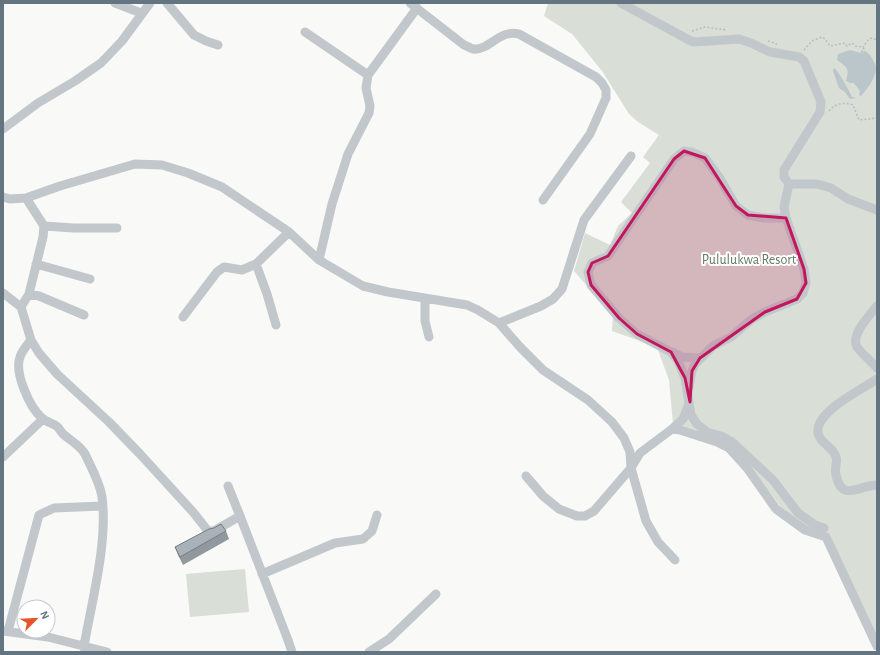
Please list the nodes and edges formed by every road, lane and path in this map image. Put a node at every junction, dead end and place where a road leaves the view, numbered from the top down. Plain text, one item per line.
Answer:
1 (115, 3) edge
2 (150, 3) edge
3 (167, 3) edge
4 (621, 3) edge
5 (413, 6) edge
6 (141, 13) junction
7 (304, 32) dead end
8 (877, 42) edge
9 (218, 45) dead end
10 (864, 48) junction
11 (867, 51) dead end
12 (860, 52) dead end
13 (804, 61) junction
14 (368, 74) junction
15 (829, 111) dead end
16 (877, 118) edge
17 (3, 129) edge
18 (631, 156) dead end
19 (789, 184) junction
20 (3, 197) edge
21 (26, 198) junction
22 (543, 200) dead end
23 (877, 210) edge
24 (786, 218) junction
25 (44, 226) junction
26 (117, 228) dead end
27 (289, 232) junction
28 (319, 260) junction
29 (36, 264) junction
30 (256, 264) junction
31 (90, 280) dead end
32 (3, 293) edge
33 (29, 294) junction
34 (425, 298) junction
35 (877, 306) edge
36 (21, 307) junction
37 (84, 315) dead end
38 (183, 317) dead end
39 (499, 323) junction
40 (276, 325) dead end
41 (429, 337) dead end
42 (31, 340) junction
43 (672, 352) junction
44 (700, 358) junction
45 (877, 368) edge
46 (877, 379) edge
47 (690, 402) junction
48 (43, 419) junction
49 (672, 429) junction
50 (3, 457) edge
51 (631, 468) junction
52 (526, 476) dead end
53 (877, 485) edge
54 (228, 486) dead end
55 (102, 506) junction
56 (377, 515) dead end
57 (240, 516) junction
58 (824, 528) dead end
59 (675, 560) dead end
60 (262, 574) junction
61 (436, 594) dead end
62 (5, 631) edge
63 (877, 646) edge
64 (84, 649) edge
65 (107, 652) edge
66 (292, 652) edge
67 (371, 652) edge

1 - 6 street
2 - 6 street
3 - 9 street
4 - 13 street
5 - 14 street
5 - 22 street
6 - 17 street
7 - 14 street
8 - 10 path
10 - 11 path
10 - 12 path
10 - 13 path
13 - 19 street
14 - 28 street
15 - 16 path
18 - 39 street
19 - 23 street
19 - 24 street
20 - 21 street
21 - 25 street
21 - 27 street
24 - 43 street
24 - 44 street
25 - 26 street
25 - 29 street
27 - 28 street
27 - 30 street
28 - 34 street
29 - 31 street
29 - 33 street
30 - 38 street
30 - 40 street
32 - 36 street
33 - 36 street
33 - 37 street
34 - 39 street
34 - 41 street
35 - 45 street
36 - 42 street
39 - 51 street
42 - 48 street
42 - 57 street
43 - 44 street
43 - 47 street
44 - 47 street
46 - 53 street
47 - 49 street
47 - 58 street
48 - 50 street
48 - 55 street
49 - 51 street
49 - 63 street
51 - 52 street
51 - 59 street
54 - 57 street
55 - 62 street
55 - 64 street
56 - 60 street
57 - 60 street
60 - 66 street
61 - 67 street
62 - 64 street
64 - 65 street

